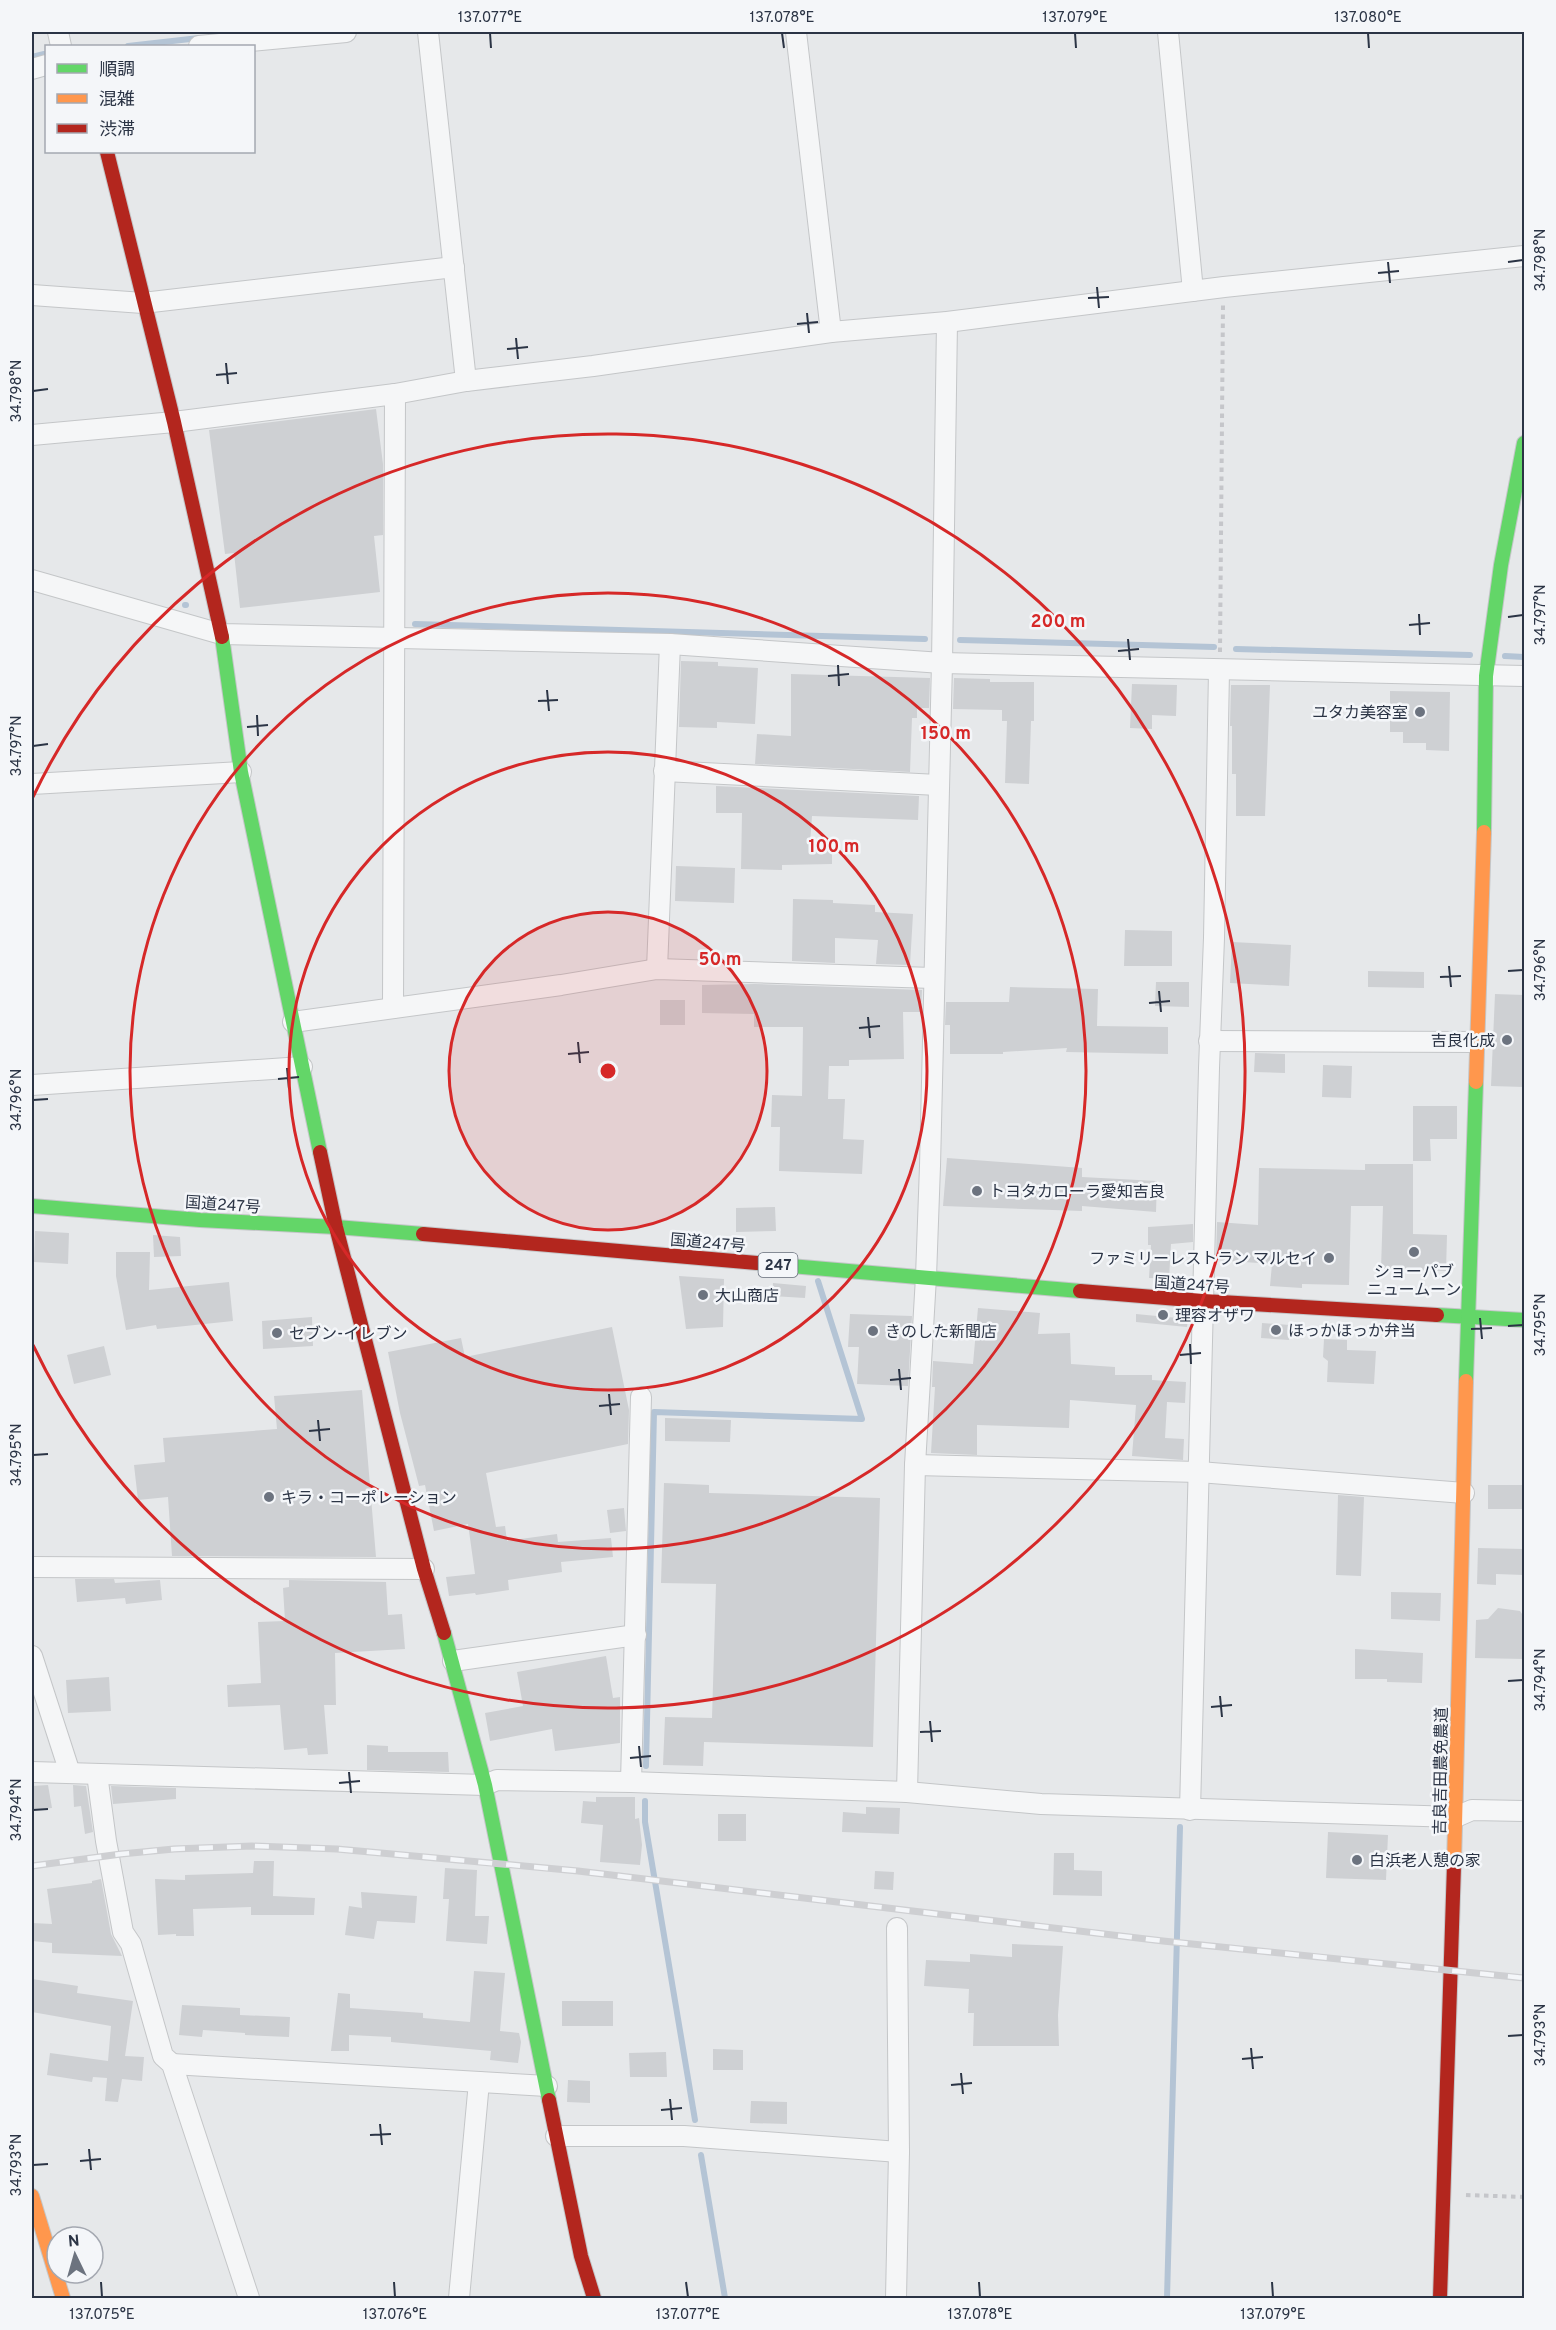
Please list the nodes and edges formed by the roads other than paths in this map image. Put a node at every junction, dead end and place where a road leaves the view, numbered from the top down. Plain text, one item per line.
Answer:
1 (346, 32) edge
2 (428, 32) edge
3 (796, 32) edge
4 (1168, 32) edge
5 (210, 45) edge
6 (107, 153) edge
7 (1524, 256) edge
8 (454, 267) junction
9 (1193, 291) junction
10 (32, 295) edge
11 (144, 303) junction
12 (947, 322) junction
13 (831, 332) junction
14 (466, 381) junction
15 (395, 394) junction
16 (174, 422) junction
17 (32, 435) edge
18 (1524, 444) edge
19 (32, 580) edge
20 (221, 634) junction
21 (396, 637) junction
22 (670, 644) junction
23 (942, 663) junction
24 (1220, 670) junction
25 (1486, 676) junction
26 (1524, 676) edge
27 (664, 771) junction
28 (241, 772) junction
29 (32, 784) edge
30 (938, 785) junction
31 (657, 969) junction
32 (933, 978) junction
33 (393, 1008) junction
34 (293, 1022) junction
35 (1209, 1041) junction
36 (1476, 1042) junction
37 (302, 1067) junction
38 (32, 1085) edge
39 (32, 1206) edge
40 (336, 1227) junction
41 (926, 1277) junction
42 (1203, 1301) junction
43 (1467, 1317) junction
44 (1524, 1320) edge
45 (641, 1397) dead end
46 (915, 1465) junction
47 (1199, 1472) junction
48 (1464, 1493) junction
49 (32, 1567) edge
50 (424, 1569) junction
51 (636, 1635) junction
52 (32, 1656) edge
53 (453, 1661) junction
54 (32, 1772) edge
55 (70, 1773) junction
56 (98, 1774) junction
57 (631, 1782) junction
58 (484, 1785) junction
59 (908, 1792) junction
60 (1190, 1810) junction
61 (1524, 1811) edge
62 (1456, 1817) junction
63 (897, 1928) dead end
64 (1451, 1970) joint
65 (172, 2064) junction
66 (479, 2082) junction
67 (547, 2086) junction
68 (556, 2136) junction
69 (899, 2152) junction
70 (32, 2196) edge
71 (63, 2298) edge
72 (249, 2298) edge
73 (459, 2298) edge
74 (594, 2298) edge
75 (896, 2298) edge
76 (1440, 2298) edge

1 - 5 street
2 - 8 street
3 - 13 street
4 - 9 street
6 - 11 main road
7 - 9 street
8 - 11 street
8 - 14 street
9 - 12 street
10 - 11 street
11 - 16 main road
12 - 13 street
12 - 23 street
13 - 14 street
14 - 15 street
15 - 16 street
15 - 21 street
16 - 17 street
16 - 20 main road
18 - 25 main road, 吉良吉田農免農道
19 - 20 street
20 - 21 street
20 - 28 main road
21 - 22 street
21 - 33 street
22 - 23 street
22 - 27 street
23 - 24 street
23 - 30 street
24 - 25 street
24 - 35 street
25 - 26 street
25 - 36 main road, 吉良吉田農免農道
27 - 30 street
27 - 31 street
28 - 29 street
28 - 34 main road
30 - 32 street
31 - 32 street
31 - 33 street
32 - 41 street
33 - 34 street
34 - 37 main road
35 - 36 street
35 - 42 street
36 - 43 main road, 吉良吉田農免農道
37 - 38 street
37 - 40 main road
39 - 40 main road, 国道247号 / 247
40 - 41 main road, 国道247号 / 247
40 - 50 main road
41 - 42 main road, 国道247号 / 247
41 - 46 street
42 - 43 main road, 国道247号 / 247
42 - 47 street
43 - 44 main road, 国道247号 / 247
43 - 48 main road, 吉良吉田農免農道
45 - 51 street
46 - 47 street
46 - 59 street
47 - 48 street
47 - 60 street
48 - 62 main road, 吉良吉田農免農道
49 - 50 street
50 - 53 main road
51 - 53 street
51 - 57 street
52 - 55 street
53 - 58 main road
54 - 55 street
55 - 56 street
56 - 58 street
56 - 65 street
57 - 58 street
57 - 59 street
58 - 67 main road
59 - 60 street
60 - 62 street
61 - 62 street
62 - 64 street
63 - 69 street
64 - 76 main road
65 - 66 street
65 - 72 street
66 - 67 street
66 - 73 street
67 - 68 main road
68 - 69 street
68 - 74 main road
69 - 75 street
70 - 71 main road

